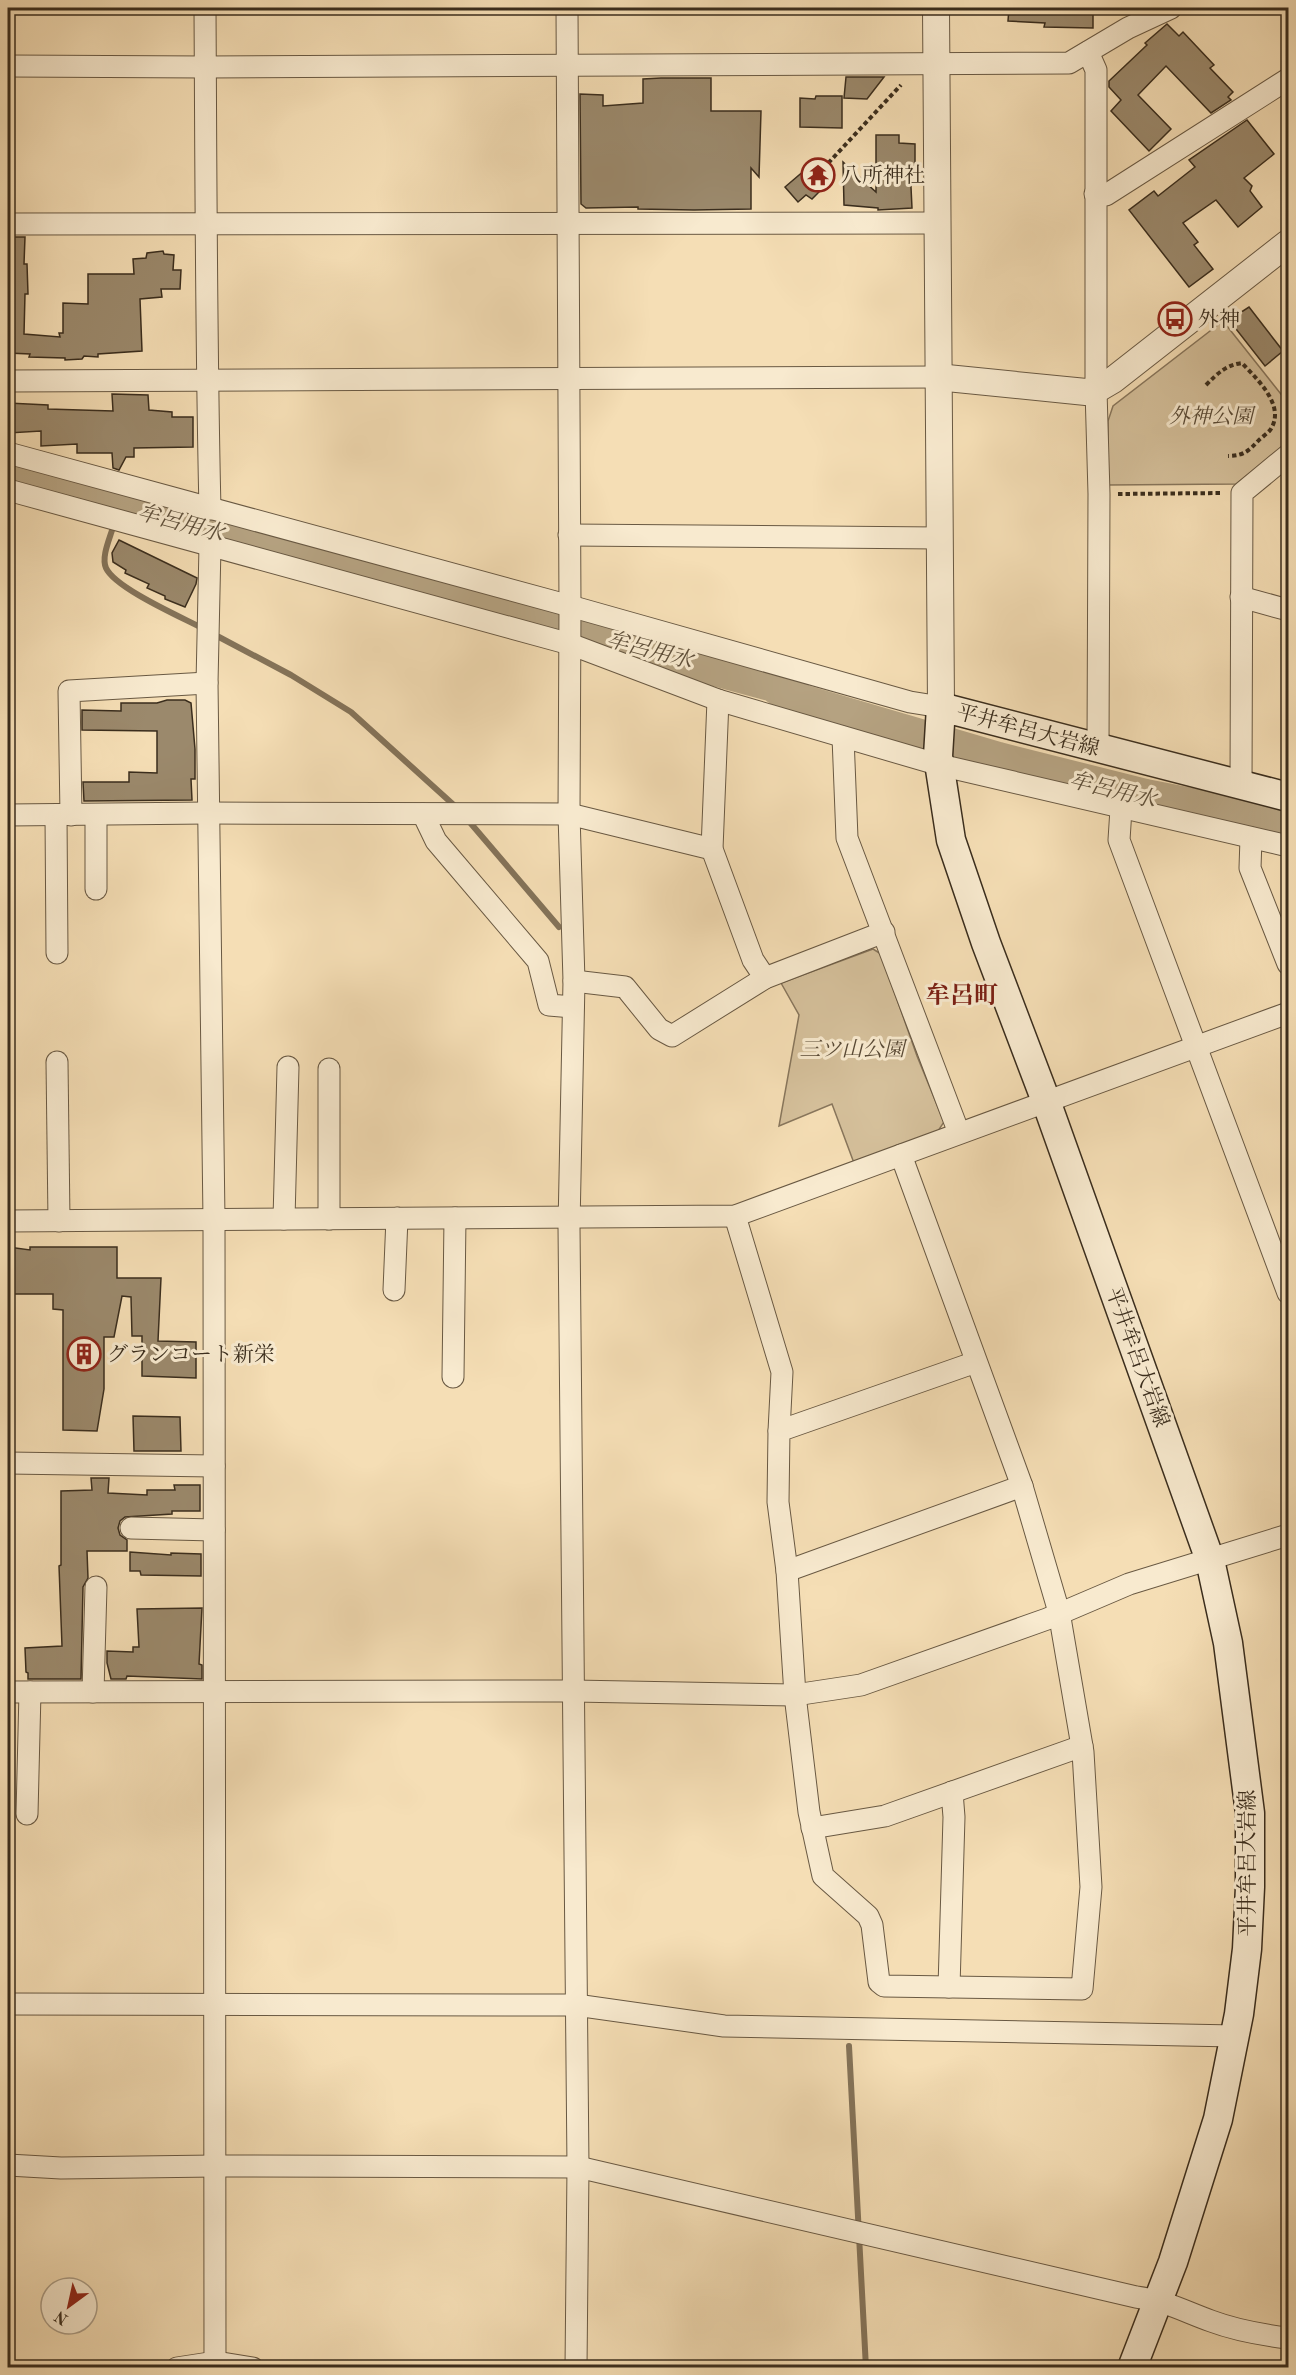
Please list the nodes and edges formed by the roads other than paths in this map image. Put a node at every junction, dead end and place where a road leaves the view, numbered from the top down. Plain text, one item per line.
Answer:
1 (205, 8) edge
2 (567, 8) edge
3 (936, 8) edge
4 (1171, 8) edge
5 (1088, 52) junction
6 (936, 63) junction
7 (568, 64) junction
8 (8, 66) edge
9 (205, 67) junction
10 (1288, 79) edge
11 (1095, 194) junction
12 (208, 223) junction
13 (938, 223) junction
14 (8, 224) edge
15 (568, 224) junction
16 (1288, 243) edge
17 (938, 377) junction
18 (568, 380) junction
19 (8, 381) edge
20 (207, 382) junction
21 (1096, 390) junction
22 (8, 453) edge
23 (1288, 455) edge
24 (35, 480) junction
25 (8, 490) edge
26 (210, 509) junction
27 (569, 535) junction
28 (939, 538) junction
29 (210, 546) junction
30 (1241, 597) junction
31 (1288, 610) edge
32 (570, 626) junction
33 (207, 683) junction
34 (718, 700) junction
35 (940, 714) junction
36 (843, 737) junction
37 (1098, 748) junction
38 (940, 760) junction
39 (1240, 786) junction
40 (1288, 798) edge
41 (1121, 808) junction
42 (208, 813) junction
43 (423, 814) junction
44 (569, 814) junction
45 (8, 815) edge
46 (64, 815) junction
47 (96, 815) junction
48 (1251, 838) junction
49 (1288, 846) edge
50 (712, 849) junction
51 (96, 889) dead end
52 (884, 932) junction
53 (57, 953) dead end
54 (1288, 964) edge
55 (765, 978) junction
56 (574, 981) junction
57 (573, 1007) junction
58 (1288, 1013) edge
59 (1195, 1046) junction
60 (57, 1062) dead end
61 (288, 1067) dead end
62 (329, 1069) dead end
63 (1046, 1101) junction
64 (959, 1133) junction
65 (902, 1155) junction
66 (735, 1215) junction
67 (569, 1217) junction
68 (397, 1218) junction
69 (455, 1218) junction
70 (284, 1219) junction
71 (328, 1219) junction
72 (214, 1220) junction
73 (8, 1221) edge
74 (59, 1221) junction
75 (394, 1290) dead end
76 (1288, 1293) edge
77 (976, 1362) junction
78 (453, 1377) dead end
79 (779, 1431) junction
80 (8, 1463) edge
81 (214, 1466) junction
82 (1022, 1486) junction
83 (131, 1528) dead end
84 (214, 1530) junction
85 (1288, 1534) edge
86 (1210, 1560) junction
87 (787, 1571) junction
88 (96, 1587) dead end
89 (1059, 1612) junction
90 (214, 1691) junction
91 (573, 1691) junction
92 (8, 1692) edge
93 (30, 1692) junction
94 (93, 1692) junction
95 (795, 1695) junction
96 (1082, 1746) junction
97 (952, 1792) junction
98 (27, 1814) dead end
99 (812, 1828) junction
100 (949, 1987) junction
101 (8, 2004) edge
102 (214, 2004) junction
103 (576, 2005) junction
104 (1235, 2036) junction
105 (8, 2165) edge
106 (215, 2166) junction
107 (578, 2167) junction
108 (1159, 2300) junction
109 (1288, 2338) edge
110 (215, 2365) edge
111 (177, 2367) edge
112 (253, 2367) edge
113 (576, 2367) edge
114 (1132, 2367) edge

1 - 9 street
2 - 7 street
3 - 6 street
4 - 5 street
5 - 6 street
5 - 11 street
6 - 7 street
6 - 13 street
7 - 9 street
7 - 15 street
8 - 9 street
9 - 12 street
10 - 11 street
11 - 21 street
12 - 14 street
12 - 15 street
12 - 20 street
13 - 15 street
13 - 17 street
15 - 18 street
16 - 21 street
17 - 18 street
17 - 21 street
17 - 28 street
18 - 20 street
18 - 27 street
19 - 20 street
20 - 26 street
21 - 37 street
22 - 24 street
23 - 30 street
24 - 25 street
24 - 26 street
24 - 29 street
26 - 32 street
27 - 28 street
27 - 32 street
28 - 35 street
29 - 32 street
29 - 33 street
30 - 31 street
30 - 39 street
32 - 34 street
32 - 35 street
32 - 44 street
33 - 42 street
33 - 46 street
34 - 36 street
34 - 50 street
35 - 37 main road, 平井牟呂大岩線
35 - 38 main road, 平井牟呂大岩線
36 - 38 street
36 - 52 street
37 - 39 main road, 平井牟呂大岩線
38 - 41 street
38 - 63 main road, 平井牟呂大岩線
39 - 40 main road, 平井牟呂大岩線
41 - 48 street
41 - 59 street
42 - 43 street
42 - 47 street
42 - 72 street
43 - 44 street
43 - 57 street
44 - 50 street
44 - 56 street
45 - 46 street
46 - 47 street
46 - 53 street
47 - 51 street
48 - 49 street
48 - 54 street
50 - 55 street
52 - 55 street
52 - 64 street
55 - 56 street
56 - 57 street
57 - 67 street
58 - 59 street
59 - 63 street
59 - 76 street
60 - 74 street
61 - 70 street
62 - 71 street
63 - 64 street
63 - 86 main road, 平井牟呂大岩線
64 - 65 street
65 - 66 street
65 - 77 street
66 - 67 street
66 - 79 street
67 - 69 street
67 - 91 street
68 - 69 street
68 - 71 street
68 - 75 street
69 - 78 street
70 - 71 street
70 - 72 street
72 - 74 street
72 - 81 street
73 - 74 street
77 - 79 street
77 - 82 street
79 - 87 street
80 - 81 street
81 - 84 street
82 - 87 street
82 - 89 street
83 - 84 street
84 - 90 street
85 - 86 street
86 - 89 street
86 - 104 main road, 平井牟呂大岩線
87 - 95 street
88 - 94 street
89 - 95 street
89 - 96 street
90 - 91 street
90 - 94 street
90 - 102 street
91 - 95 street
91 - 103 street
92 - 93 street
93 - 94 street
93 - 98 street
95 - 99 street
96 - 97 street
96 - 100 street
97 - 99 street
97 - 100 street
99 - 100 street
101 - 102 street
102 - 103 street
102 - 106 street
103 - 104 street
103 - 107 street
104 - 108 main road, 平井牟呂大岩線
105 - 106 street
106 - 107 street
106 - 110 street
107 - 108 street
107 - 113 street
108 - 109 street
108 - 114 main road, 平井牟呂大岩線
110 - 111 street
110 - 112 street

